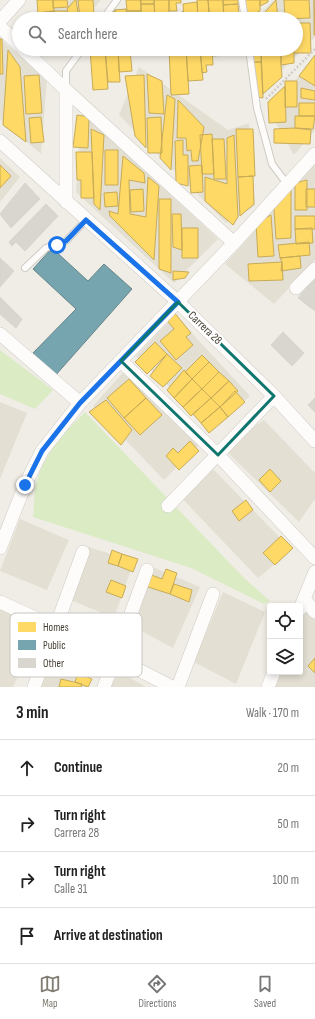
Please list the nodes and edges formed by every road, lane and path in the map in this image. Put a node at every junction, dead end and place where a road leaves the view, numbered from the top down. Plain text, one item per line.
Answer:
1 (19, 0) edge
2 (117, 0) edge
3 (242, 0) edge
4 (108, 12) edge
5 (244, 12) edge
6 (0, 21) edge
7 (0, 26) edge
8 (12, 38) edge
9 (315, 49) edge
10 (30, 56) edge
11 (77, 56) edge
12 (250, 56) edge
13 (66, 90) junction
14 (257, 108) junction
15 (0, 141) edge
16 (315, 154) edge
17 (287, 184) junction
18 (66, 202) junction
19 (86, 220) junction
20 (234, 243) junction
21 (25, 268) dead end
22 (315, 269) edge
23 (296, 288) dead end
24 (178, 302) junction
25 (0, 334) edge
26 (121, 361) junction
27 (274, 396) junction
28 (80, 403) junction
29 (315, 441) edge
30 (218, 455) junction
31 (168, 506) dead end
32 (0, 548) edge
33 (83, 552) dead end
34 (315, 558) edge
35 (147, 570) dead end
36 (315, 572) edge
37 (213, 594) dead end
38 (0, 602) edge
39 (302, 603) edge
40 (303, 605) edge
41 (315, 612) edge
42 (24, 613) edge
43 (60, 613) edge
44 (131, 613) edge
45 (142, 671) edge
46 (273, 675) edge
47 (38, 677) edge
48 (108, 677) edge
49 (34, 687) edge
50 (104, 687) edge
51 (172, 687) edge
52 (178, 687) edge
53 (268, 687) edge

1 - 6 street
2 - 4 lane
3 - 5 lane
7 - 8 street
9 - 14 path
10 - 13 street
11 - 13 lane
12 - 14 lane
13 - 18 street
13 - 20 street
14 - 17 lane
15 - 18 street, Carrera 28
16 - 17 street
17 - 20 street
18 - 19 street, Carrera 28
19 - 21 lane
19 - 24 street, Carrera 28
20 - 24 street
22 - 23 street
24 - 26 street
24 - 27 street, Carrera 28
25 - 28 street
26 - 28 street
26 - 30 street
27 - 29 street, Carrera 28
27 - 30 street
28 - 32 street
30 - 31 street
30 - 34 street
33 - 43 street
35 - 44 street
36 - 39 street
37 - 52 street
38 - 42 street
40 - 41 street
45 - 51 street
46 - 53 street
47 - 49 street
48 - 50 street

